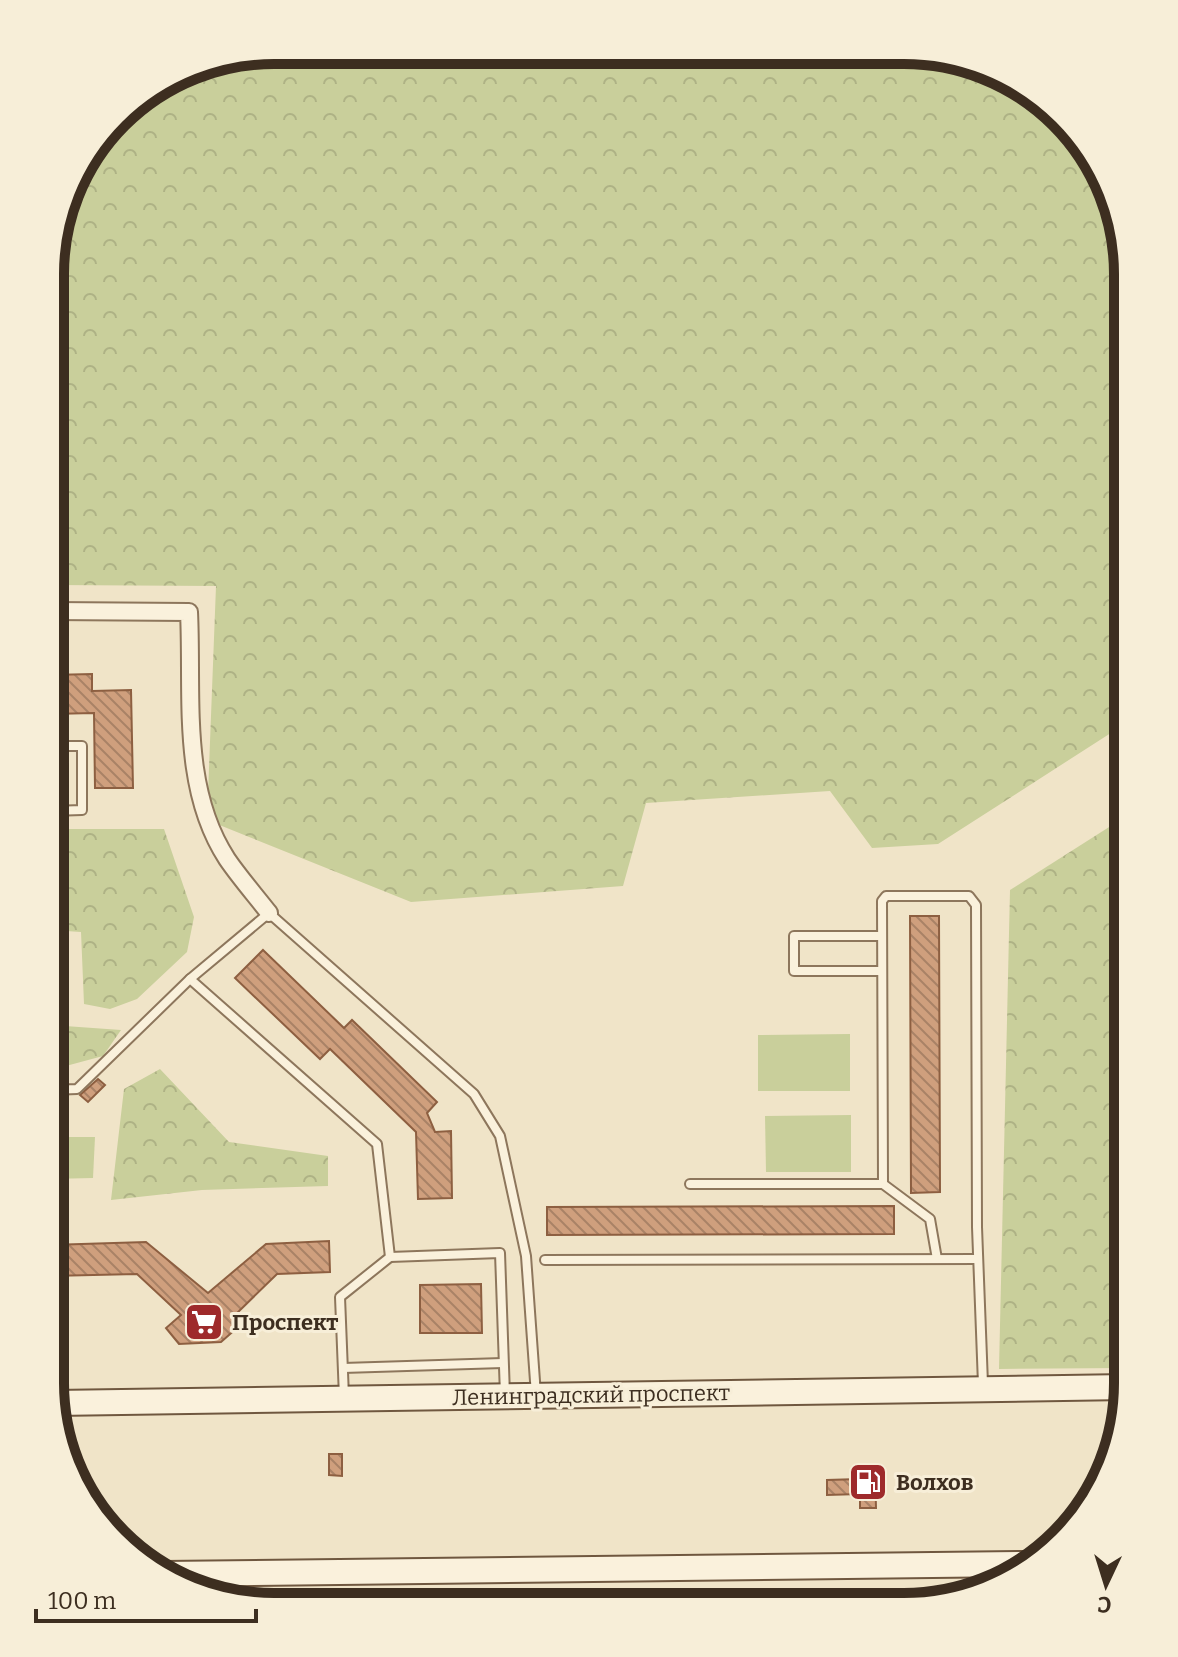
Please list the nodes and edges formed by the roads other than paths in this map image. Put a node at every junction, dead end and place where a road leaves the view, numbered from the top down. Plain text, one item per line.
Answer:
1 (64, 611) edge
2 (64, 746) edge
3 (64, 811) edge
4 (269, 913) junction
5 (882, 936) junction
6 (882, 971) junction
7 (190, 979) junction
8 (64, 1090) edge
9 (690, 1184) dead end
10 (883, 1184) junction
11 (390, 1257) junction
12 (937, 1259) junction
13 (978, 1259) junction
14 (545, 1260) dead end
15 (503, 1363) junction
16 (343, 1368) junction
17 (1114, 1387) edge
18 (984, 1389) junction
19 (505, 1396) junction
20 (536, 1396) junction
21 (344, 1399) junction
22 (65, 1403) edge
23 (1010, 1564) edge
24 (187, 1574) edge

1 - 4 street
2 - 3 lane
4 - 7 lane
4 - 20 lane
5 - 6 lane
5 - 6 lane
5 - 13 lane
6 - 10 lane
7 - 8 lane
7 - 11 lane
9 - 10 lane
10 - 12 lane
11 - 15 lane
11 - 16 lane
12 - 13 lane
12 - 14 lane
13 - 18 lane
15 - 16 lane
15 - 19 lane
16 - 21 lane
17 - 18 main road, Ленинградский проспект
18 - 20 main road, Ленинградский проспект
19 - 20 main road, Ленинградский проспект
19 - 21 main road, Ленинградский проспект
21 - 22 main road, Ленинградский проспект
23 - 24 main road

